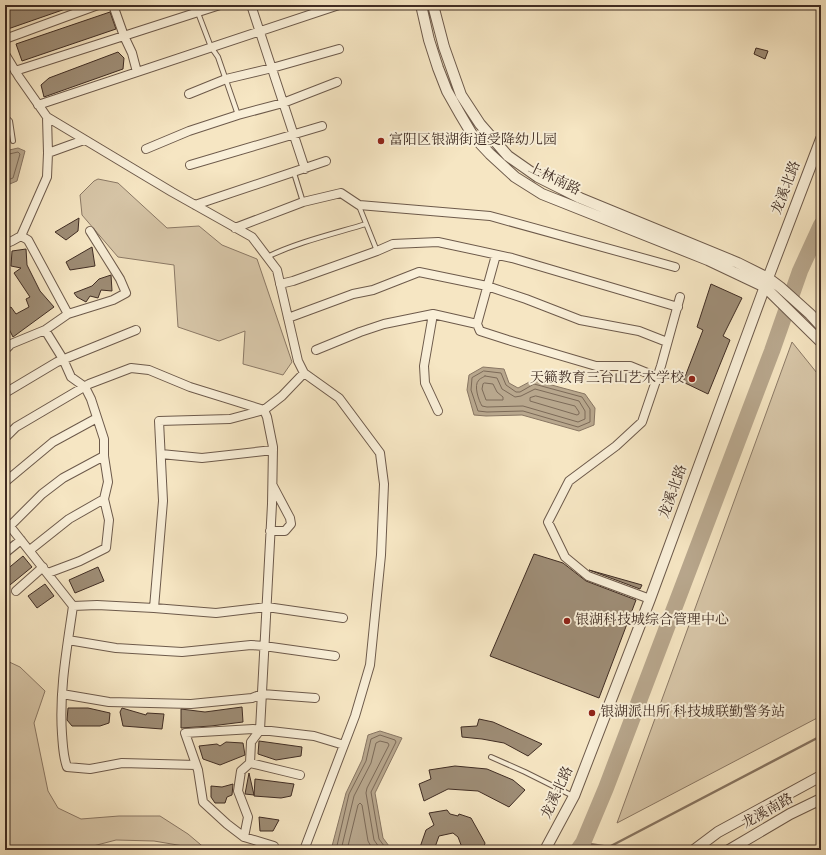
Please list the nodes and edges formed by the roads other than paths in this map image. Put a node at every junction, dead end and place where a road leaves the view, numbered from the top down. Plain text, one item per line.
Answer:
1 (98, 5) edge
2 (113, 5) edge
3 (220, 5) edge
4 (252, 5) edge
5 (339, 5) edge
6 (421, 5) edge
7 (433, 5) edge
8 (196, 9) edge
9 (260, 31) junction
10 (124, 36) junction
11 (5, 39) edge
12 (212, 47) junction
13 (339, 49) dead end
14 (5, 54) edge
15 (272, 68) junction
16 (15, 71) junction
17 (137, 72) junction
18 (226, 79) junction
19 (337, 82) dead end
20 (189, 94) dead end
21 (284, 104) junction
22 (38, 105) junction
23 (238, 115) junction
24 (5, 116) edge
25 (46, 117) junction
26 (322, 126) dead end
27 (294, 135) junction
28 (821, 139) edge
29 (84, 140) junction
30 (13, 141) dead end
31 (146, 149) dead end
32 (48, 153) junction
33 (818, 154) edge
34 (326, 161) dead end
35 (190, 165) dead end
36 (305, 169) junction
37 (294, 173) junction
38 (303, 202) junction
39 (195, 205) junction
40 (359, 205) junction
41 (366, 224) junction
42 (235, 228) junction
43 (90, 231) dead end
44 (21, 236) junction
45 (5, 244) edge
46 (377, 252) junction
47 (496, 255) junction
48 (267, 257) junction
49 (675, 267) dead end
50 (766, 283) junction
51 (280, 284) junction
52 (487, 286) junction
53 (680, 297) dead end
54 (678, 307) junction
55 (68, 314) junction
56 (434, 314) junction
57 (288, 318) junction
58 (477, 324) junction
59 (821, 326) edge
60 (46, 330) junction
61 (136, 330) dead end
62 (667, 342) junction
63 (821, 342) edge
64 (5, 350) edge
65 (316, 350) dead end
66 (63, 359) junction
67 (304, 373) junction
68 (657, 377) junction
69 (84, 387) junction
70 (5, 393) edge
71 (264, 410) junction
72 (438, 411) dead end
73 (97, 418) junction
74 (5, 438) edge
75 (273, 450) junction
76 (161, 454) junction
77 (104, 456) junction
78 (5, 482) edge
79 (272, 485) junction
80 (104, 499) junction
81 (7, 523) edge
82 (270, 531) junction
83 (21, 540) junction
84 (30, 550) junction
85 (5, 553) edge
86 (45, 570) junction
87 (16, 591) dead end
88 (650, 599) junction
89 (73, 606) junction
90 (267, 607) junction
91 (154, 608) junction
92 (343, 618) dead end
93 (68, 640) junction
94 (264, 646) junction
95 (335, 656) dead end
96 (62, 694) junction
97 (262, 694) junction
98 (315, 698) dead end
99 (260, 730) junction
100 (344, 745) junction
101 (491, 757) dead end
102 (250, 763) junction
103 (196, 765) junction
104 (300, 775) dead end
105 (821, 776) edge
106 (574, 796) junction
107 (821, 799) edge
108 (244, 837) junction
109 (274, 846) dead end
110 (304, 850) edge
111 (545, 850) edge
112 (694, 850) edge
113 (729, 850) edge

1 - 11 street
2 - 10 street
3 - 8 street
4 - 9 street
5 - 9 street
6 - 50 street, 上林南路
7 - 50 street, 上林南路
8 - 10 street
8 - 12 lane
9 - 12 street
9 - 15 street
10 - 16 street
10 - 17 street
12 - 17 street
12 - 18 lane
13 - 15 street
14 - 16 street
15 - 18 street
15 - 21 street
16 - 22 street
17 - 22 street
18 - 20 street
18 - 23 lane
19 - 21 street
21 - 23 street
21 - 27 street
22 - 25 street
23 - 31 street
24 - 30 lane
25 - 29 street
25 - 32 street
26 - 27 street
27 - 35 street
27 - 36 street
28 - 33 street, 龙溪北路
29 - 32 street
29 - 39 street
32 - 44 street
33 - 50 street, 龙溪北路
34 - 36 street
36 - 37 street
37 - 38 lane
37 - 39 street
38 - 40 street
38 - 42 street
39 - 42 street
40 - 41 lane
40 - 49 street
41 - 46 lane
41 - 48 lane
42 - 48 street
43 - 55 street
44 - 45 street
44 - 55 street
46 - 47 street
46 - 51 street
47 - 52 street
47 - 54 street
48 - 51 street
50 - 59 street
50 - 63 street
50 - 88 street, 龙溪北路
51 - 57 street
52 - 57 street
52 - 58 street
52 - 62 street
53 - 54 street
54 - 62 street
55 - 60 street
56 - 58 street
56 - 65 street
56 - 72 street
57 - 67 street
58 - 68 street
60 - 64 street
60 - 66 street
61 - 66 street
62 - 68 street
66 - 69 street
66 - 70 street
67 - 71 street
67 - 100 street
68 - 88 street
69 - 71 street
69 - 73 street
69 - 74 street
71 - 75 street
71 - 76 street
73 - 77 street
73 - 78 street
75 - 76 street
75 - 79 street
76 - 91 street
77 - 80 street
77 - 81 street
79 - 82 street
79 - 82 street
80 - 84 street
80 - 86 street
81 - 83 street
82 - 90 street
83 - 84 street
83 - 85 street
84 - 86 street
86 - 87 street
86 - 89 street
88 - 106 street, 龙溪北路
89 - 91 street
89 - 93 street
90 - 91 street
90 - 92 street
90 - 94 street
93 - 94 street
93 - 96 street
94 - 95 street
94 - 97 street
96 - 97 street
96 - 103 street
97 - 98 street
97 - 99 street
99 - 100 street
99 - 102 street
99 - 103 street
100 - 110 street
101 - 106 lane
102 - 104 street
102 - 108 street
103 - 108 street
105 - 112 street
106 - 111 street, 龙溪北路
107 - 113 street, 龙溪南路
108 - 109 street

